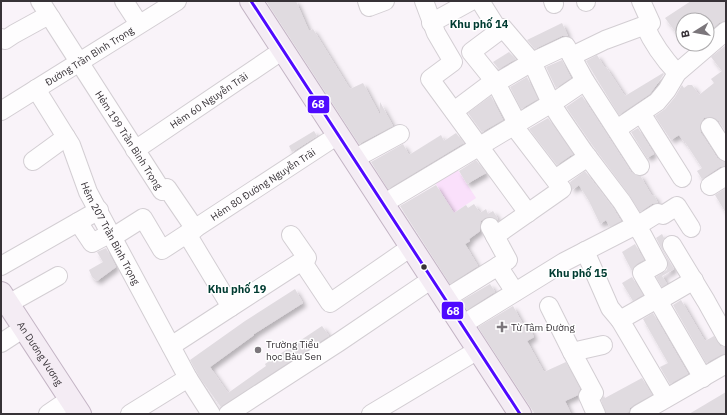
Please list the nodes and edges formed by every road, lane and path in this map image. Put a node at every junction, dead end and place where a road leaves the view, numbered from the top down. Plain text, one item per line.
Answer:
1 (40, 1) edge
2 (124, 1) edge
3 (177, 1) edge
4 (251, 1) edge
5 (367, 1) edge
6 (385, 1) edge
7 (471, 1) edge
8 (480, 1) edge
9 (641, 1) edge
10 (428, 3) edge
11 (51, 18) junction
12 (431, 23) junction
13 (139, 24) junction
14 (645, 26) junction
15 (499, 31) junction
16 (726, 31) edge
17 (3, 39) edge
18 (283, 50) junction
19 (572, 56) junction
20 (79, 62) junction
21 (532, 62) junction
22 (677, 73) junction
23 (585, 81) junction
24 (495, 82) junction
25 (36, 89) junction
26 (552, 103) junction
27 (1, 111) edge
28 (454, 112) junction
29 (641, 113) junction
30 (515, 124) junction
31 (710, 127) dead end
32 (617, 129) junction
33 (399, 133) dead end
34 (338, 135) junction
35 (66, 137) junction
36 (480, 146) junction
37 (135, 150) junction
38 (726, 152) edge
39 (588, 157) junction
40 (354, 159) junction
41 (33, 161) dead end
42 (640, 166) dead end
43 (726, 176) edge
44 (682, 178) dead end
45 (559, 184) junction
46 (710, 186) dead end
47 (384, 204) junction
48 (98, 210) junction
49 (528, 213) junction
50 (78, 222) junction
51 (637, 225) junction
52 (691, 228) dead end
53 (191, 232) junction
54 (112, 235) junction
55 (291, 235) dead end
56 (672, 246) dead end
57 (411, 247) junction
58 (585, 251) junction
59 (302, 261) junction
60 (1, 266) edge
61 (498, 266) junction
62 (58, 276) dead end
63 (432, 279) junction
64 (694, 280) junction
65 (515, 292) junction
66 (5, 298) edge
67 (445, 299) junction
68 (657, 300) junction
69 (549, 306) dead end
70 (231, 307) junction
71 (620, 320) junction
72 (462, 325) junction
73 (24, 328) junction
74 (726, 337) edge
75 (1, 343) edge
76 (603, 345) dead end
77 (171, 346) junction
78 (478, 350) junction
79 (572, 352) junction
80 (726, 364) edge
81 (188, 378) junction
82 (703, 378) junction
83 (666, 398) junction
84 (75, 407) edge
85 (48, 414) edge
86 (130, 414) edge
87 (210, 414) edge
88 (228, 414) edge
89 (370, 414) edge
90 (520, 414) edge
91 (596, 414) edge
92 (639, 414) edge

1 - 11 street, Hẻm 199 Trần Bình Trọng
2 - 13 street
3 - 13 street, Đường Trần Bình Trọng
4 - 18 main road
5 - 6 street
7 - 12 street
8 - 15 street
9 - 14 street
10 - 12 street
11 - 17 street
11 - 20 street, Hẻm 199 Trần Bình Trọng
12 - 28 street
13 - 20 street, Đường Trần Bình Trọng
14 - 19 street
14 - 22 street
15 - 21 street
15 - 24 street
16 - 22 street
18 - 34 main road
18 - 37 street, Hẻm 60 Nguyễn Trãi
19 - 21 street
19 - 23 street
20 - 25 street, Đường Trần Bình Trọng
20 - 37 street, Hẻm 199 Trần Bình Trọng
21 - 24 street
21 - 26 street
22 - 29 street
23 - 26 street
23 - 32 street
24 - 28 street
24 - 30 street
25 - 27 street, Đường Trần Bình Trọng
25 - 35 street, Hẻm 207 Trần Bình Trọng
26 - 30 street
26 - 39 street
28 - 36 street
29 - 32 street
29 - 44 street
30 - 36 street
30 - 45 street
31 - 38 street
32 - 42 street
33 - 40 street
34 - 40 main road
34 - 53 street, Hẻm 80 Đường Nguyễn Trãi
35 - 41 street
35 - 48 street, Hẻm 207 Trần Bình Trọng
36 - 47 street
36 - 49 street
37 - 53 street, Hẻm 199 Trần Bình Trọng
39 - 45 street
39 - 51 street
40 - 47 main road
43 - 46 street
45 - 49 street
47 - 57 main road
48 - 50 street
48 - 54 street, Hẻm 207 Trần Bình Trọng
49 - 61 street
50 - 54 street
50 - 60 street
51 - 52 street
51 - 58 street
51 - 68 street
53 - 54 street, Hẻm 80 Đường Nguyễn Trãi
53 - 70 street
54 - 77 street, Hẻm 207 Trần Bình Trọng
55 - 59 street
56 - 64 street
57 - 59 street
57 - 63 main road
58 - 65 street
58 - 71 street
59 - 70 street
61 - 65 street
61 - 67 street
62 - 66 street
63 - 67 main road
63 - 88 street
64 - 68 street
64 - 74 street
65 - 72 street
66 - 73 main road, An Dương Vương
67 - 72 main road
68 - 71 street
68 - 82 street
69 - 79 street
70 - 77 street
71 - 83 street
72 - 78 main road
73 - 75 street
73 - 84 main road, An Dương Vương
76 - 79 street
77 - 81 street, Hẻm 207 Trần Bình Trọng
78 - 89 street
78 - 90 main road
79 - 91 street
80 - 82 street
81 - 86 street
81 - 87 street, Hẻm 207 Trần Bình Trọng
82 - 83 street
83 - 92 street
84 - 85 street

